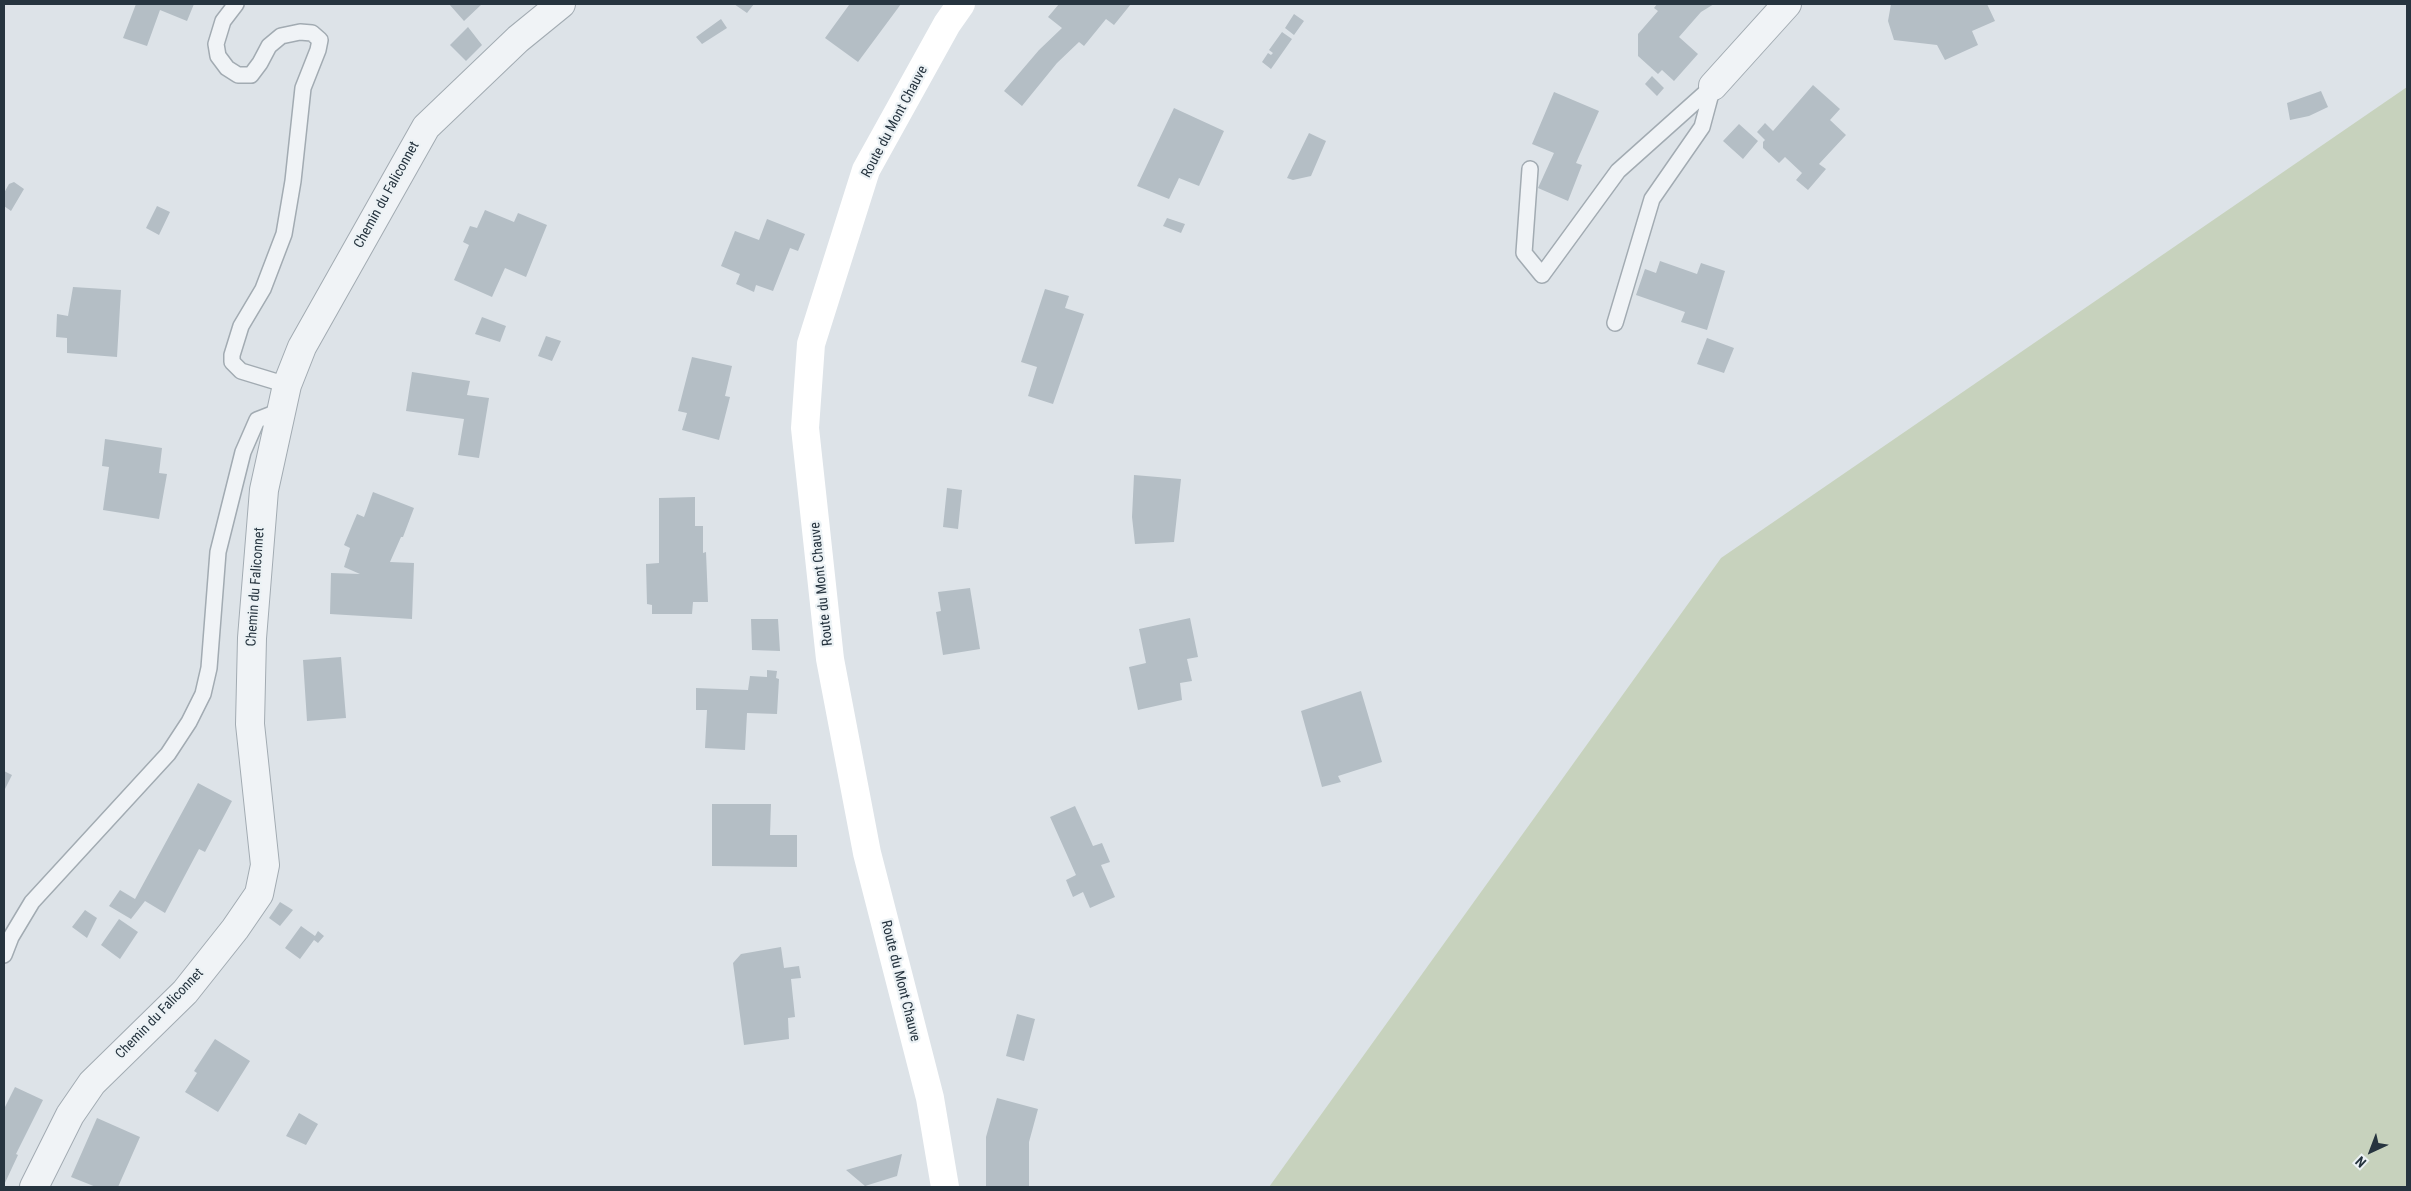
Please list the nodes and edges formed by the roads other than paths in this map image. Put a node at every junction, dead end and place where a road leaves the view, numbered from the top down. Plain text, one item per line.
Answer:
1 (236, 4) edge
2 (561, 4) edge
3 (961, 4) edge
4 (1787, 4) edge
5 (1713, 86) junction
6 (1530, 169) dead end
7 (1616, 323) dead end
8 (283, 398) junction
9 (4, 955) edge
10 (34, 1187) edge
11 (945, 1187) edge

1 - 8 lane
2 - 8 street, Chemin du Faliconnet
3 - 11 street, Route du Mont Chauve
4 - 5 street
5 - 6 lane
5 - 7 lane
8 - 9 lane
8 - 10 street, Chemin du Faliconnet

